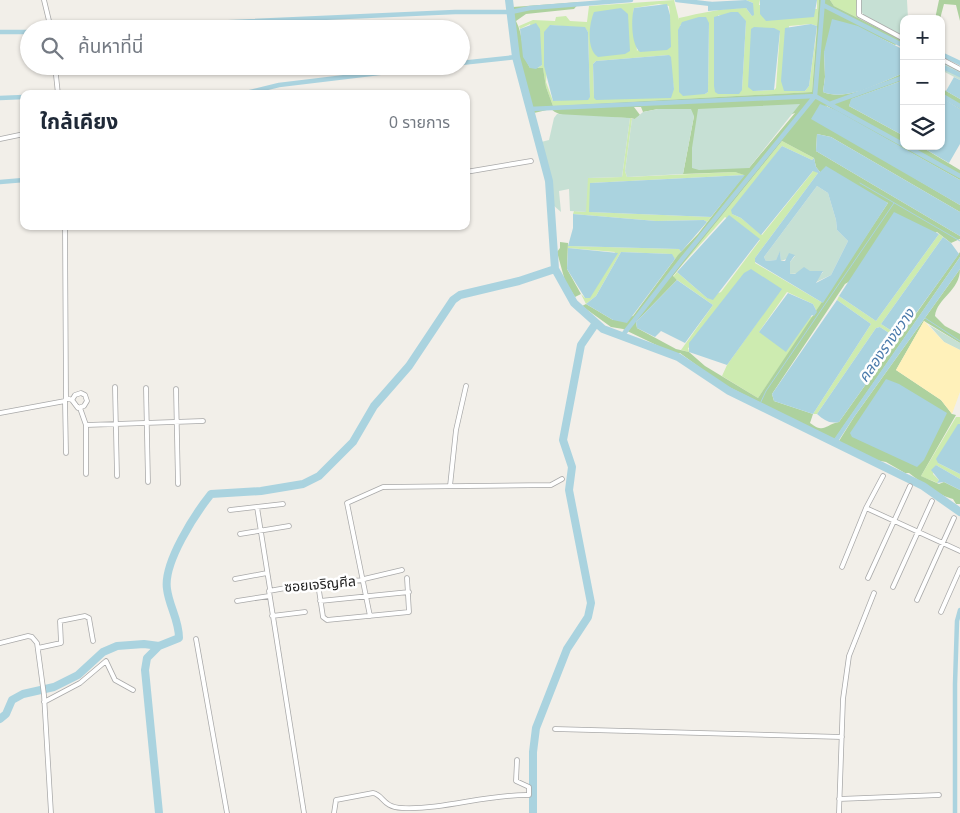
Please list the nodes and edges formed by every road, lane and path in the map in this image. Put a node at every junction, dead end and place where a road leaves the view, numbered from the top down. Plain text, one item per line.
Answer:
1 (44, 0) edge
2 (859, 0) edge
3 (49, 20) edge
4 (900, 37) edge
5 (943, 60) edge
6 (960, 69) edge
7 (57, 75) edge
8 (58, 90) edge
9 (20, 135) edge
10 (0, 139) edge
11 (531, 161) dead end
12 (470, 171) edge
13 (65, 230) edge
14 (466, 386) dead end
15 (115, 387) dead end
16 (146, 388) dead end
17 (176, 389) dead end
18 (65, 399) junction
19 (72, 400) junction
20 (80, 408) junction
21 (0, 413) edge
22 (203, 420) dead end
23 (176, 422) junction
24 (147, 423) junction
25 (116, 424) junction
26 (86, 425) junction
27 (66, 453) dead end
28 (86, 474) dead end
29 (117, 476) dead end
30 (883, 476) dead end
31 (562, 479) dead end
32 (148, 482) dead end
33 (178, 484) dead end
34 (450, 486) junction
35 (910, 486) dead end
36 (932, 501) dead end
37 (283, 504) dead end
38 (257, 507) junction
39 (866, 508) junction
40 (230, 510) dead end
41 (954, 518) dead end
42 (893, 521) junction
43 (290, 526) dead end
44 (260, 530) junction
45 (918, 533) junction
46 (240, 534) dead end
47 (942, 544) junction
48 (960, 551) edge
49 (842, 567) dead end
50 (960, 569) edge
51 (402, 570) dead end
52 (267, 573) junction
53 (407, 578) dead end
54 (868, 578) dead end
55 (235, 579) dead end
56 (364, 580) junction
57 (318, 584) junction
58 (893, 587) dead end
59 (270, 589) junction
60 (409, 592) junction
61 (874, 593) dead end
62 (269, 596) junction
63 (367, 596) junction
64 (237, 600) dead end
65 (917, 600) dead end
66 (320, 601) junction
67 (306, 612) dead end
68 (941, 612) dead end
69 (272, 616) junction
70 (370, 616) junction
71 (196, 639) dead end
72 (93, 641) dead end
73 (0, 643) edge
74 (38, 648) junction
75 (133, 690) dead end
76 (44, 702) junction
77 (555, 729) dead end
78 (842, 737) junction
79 (518, 760) dead end
80 (939, 795) dead end
81 (839, 799) junction
82 (51, 813) edge
83 (227, 813) edge
84 (304, 813) edge
85 (334, 813) edge
86 (839, 813) edge

1 - 3 street
2 - 4 street
5 - 6 street
7 - 8 street
9 - 10 street
11 - 12 street
13 - 18 street
14 - 34 street
15 - 25 street
16 - 24 street
17 - 23 street
18 - 19 street
18 - 21 street
18 - 27 street
19 - 20 street
19 - 20 street
20 - 26 street
22 - 23 street
23 - 24 street
23 - 33 street
24 - 25 street
24 - 32 street
25 - 26 street
25 - 29 street
26 - 28 street
30 - 39 street
31 - 34 street, ซอยเจริญศีล
34 - 56 street, ซอยเจริญศีล
35 - 42 street
36 - 45 street
37 - 38 street
38 - 40 street
38 - 44 street, ซอยเจริญศีล
39 - 42 street
39 - 49 street
41 - 47 street
42 - 45 street
42 - 54 street
43 - 44 street
44 - 46 street
44 - 52 street, ซอยเจริญศีล
45 - 47 street
45 - 58 street
47 - 48 street
47 - 65 street
50 - 68 street
51 - 56 street
52 - 55 street
52 - 59 street, ซอยเจริญศีล
53 - 60 street
56 - 57 street, ซอยเจริญศีล
56 - 63 street
57 - 59 street, ซอยเจริญศีล
57 - 66 street
59 - 62 street, ซอยเจริญศีล
60 - 63 street
60 - 70 street
61 - 78 street
62 - 64 street
62 - 69 street, ซอยเจริญศีล
63 - 66 street
63 - 70 street
66 - 70 street
67 - 69 street
69 - 84 street, ซอยเจริญศีล
71 - 83 street
72 - 74 street
73 - 74 street
74 - 76 street
75 - 76 street
76 - 82 street
77 - 78 street
78 - 81 street
79 - 85 street
80 - 81 street
81 - 86 street

